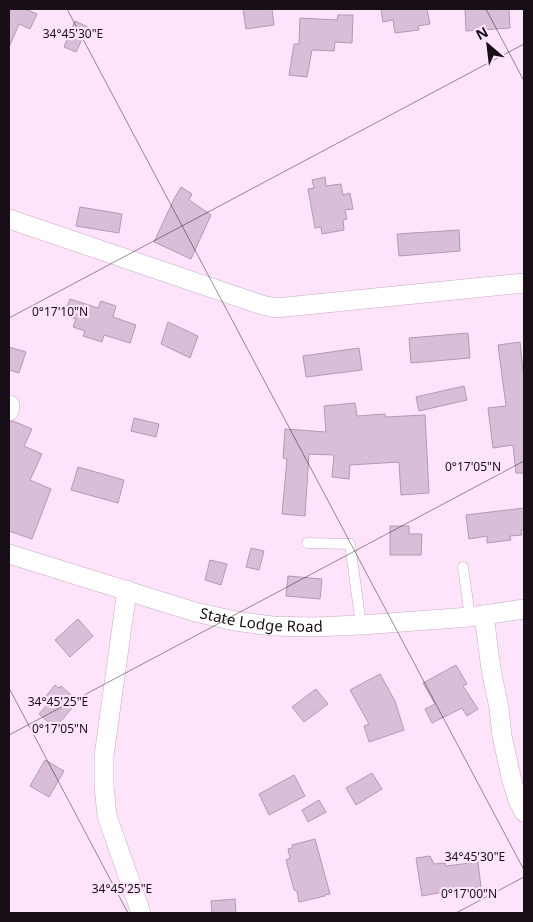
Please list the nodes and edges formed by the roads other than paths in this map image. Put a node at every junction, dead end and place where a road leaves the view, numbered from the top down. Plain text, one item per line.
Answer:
1 (9, 219) edge
2 (524, 283) edge
3 (307, 543) dead end
4 (9, 554) edge
5 (463, 567) dead end
6 (127, 590) junction
7 (524, 609) edge
8 (477, 616) junction
9 (361, 625) junction
10 (524, 812) edge
11 (142, 913) edge

1 - 2 street
3 - 9 lane
4 - 6 street, State Lodge Road
5 - 8 lane
6 - 9 street, State Lodge Road
6 - 11 street
7 - 8 street, State Lodge Road
8 - 9 street, State Lodge Road
8 - 10 street

